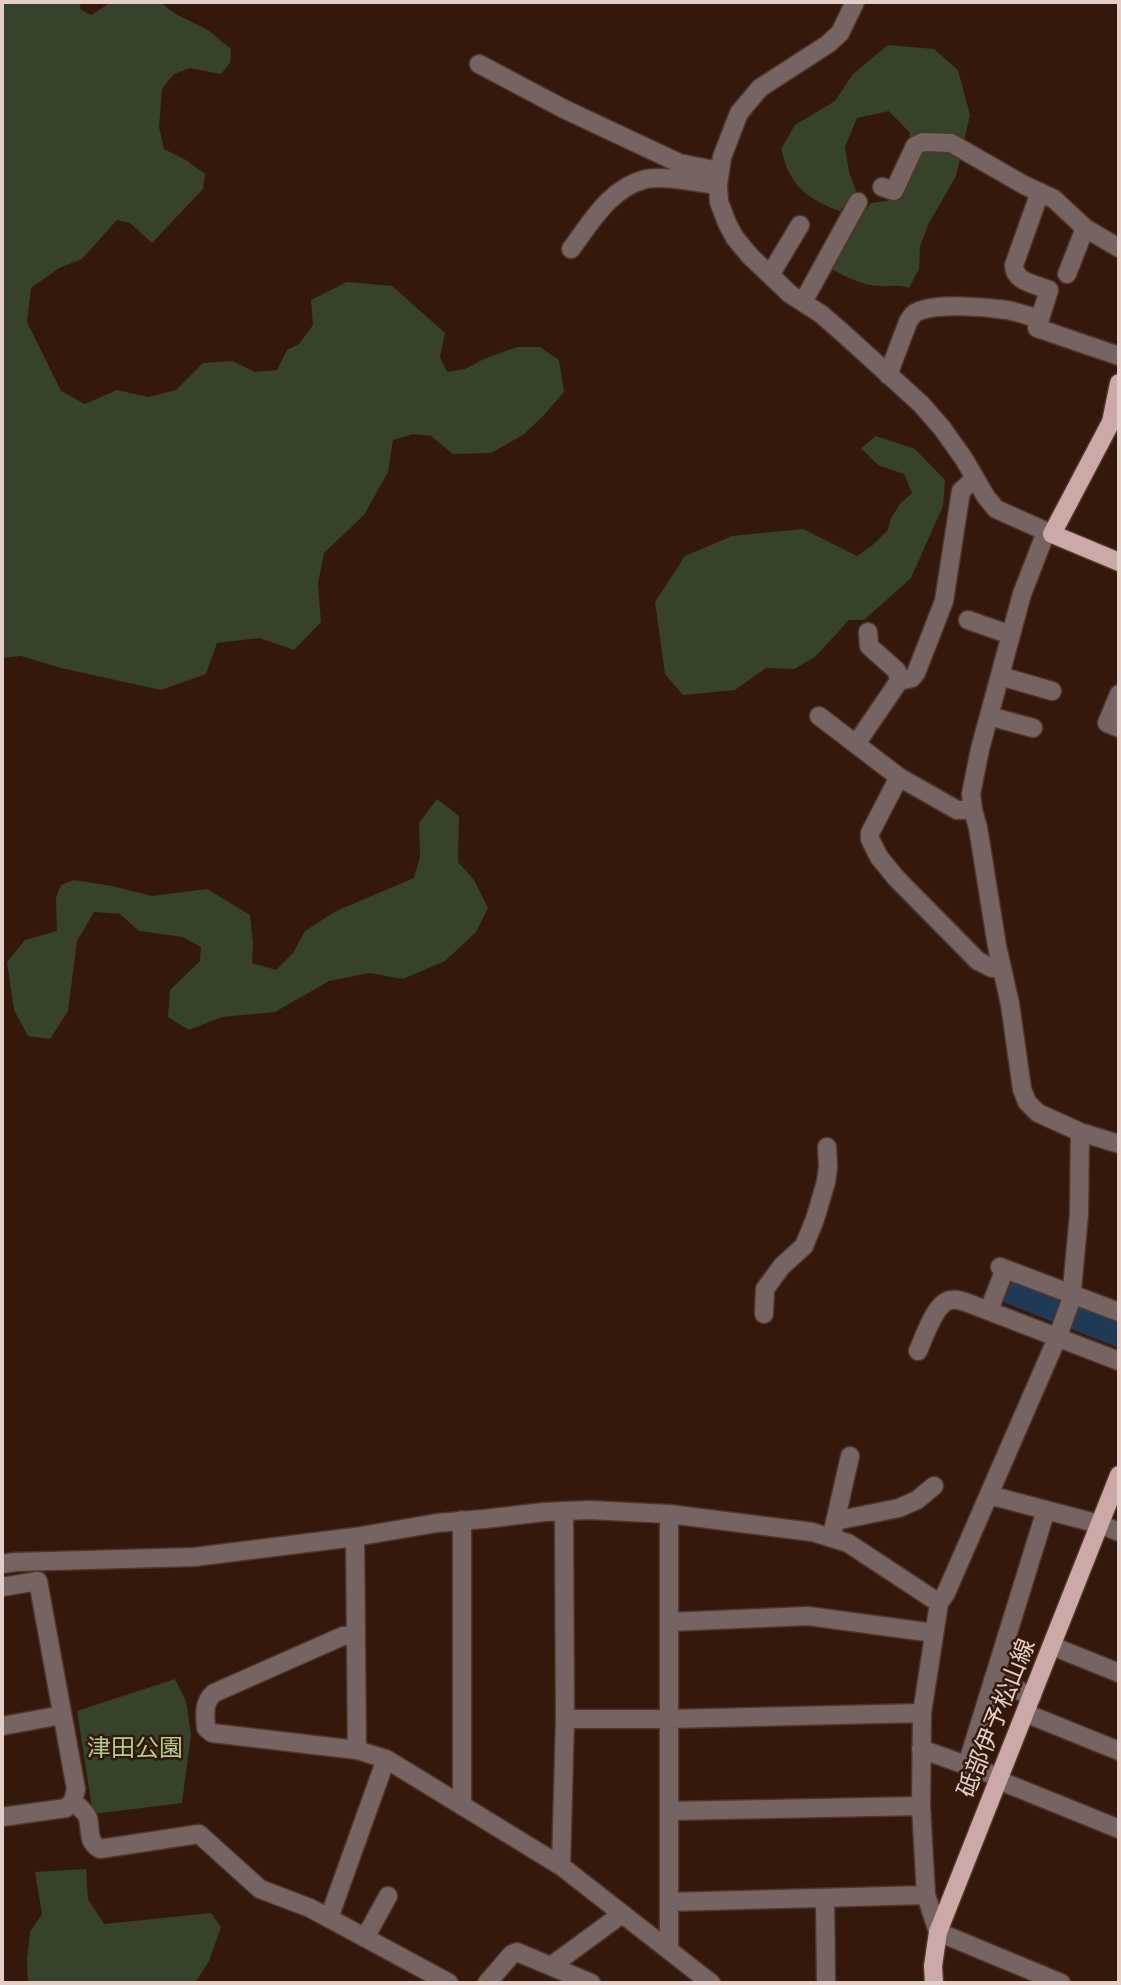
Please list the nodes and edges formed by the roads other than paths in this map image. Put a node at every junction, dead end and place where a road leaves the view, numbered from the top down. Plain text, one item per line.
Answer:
1 (855, 2) edge
2 (479, 64) dead end
3 (719, 178) junction
4 (882, 187) dead end
5 (1040, 192) junction
6 (859, 202) dead end
7 (800, 225) dead end
8 (1085, 228) junction
9 (1119, 248) edge
10 (571, 249) dead end
11 (1067, 274) dead end
12 (770, 275) junction
13 (803, 302) junction
14 (1039, 319) junction
15 (1119, 356) edge
16 (888, 375) junction
17 (1119, 383) edge
18 (975, 478) junction
19 (1049, 533) junction
20 (1119, 562) edge
21 (968, 620) dead end
22 (868, 632) dead end
23 (1011, 635) junction
24 (1000, 676) junction
25 (899, 681) junction
26 (1052, 691) dead end
27 (1119, 694) edge
28 (819, 716) dead end
29 (989, 716) junction
30 (1119, 727) edge
31 (1033, 728) dead end
32 (856, 744) junction
33 (899, 777) junction
34 (973, 810) junction
35 (1002, 968) junction
36 (1080, 1132) junction
37 (1119, 1144) edge
38 (827, 1147) dead end
39 (1071, 1297) junction
40 (990, 1307) junction
41 (1119, 1312) edge
42 (764, 1314) dead end
43 (1059, 1334) junction
44 (918, 1351) dead end
45 (1119, 1361) edge
46 (850, 1456) dead end
47 (1119, 1475) edge
48 (934, 1486) dead end
49 (989, 1495) junction
50 (1046, 1510) junction
51 (564, 1511) junction
52 (669, 1514) junction
53 (462, 1520) junction
54 (1100, 1524) junction
55 (833, 1530) junction
56 (1119, 1532) edge
57 (355, 1537) junction
58 (44, 1562) junction
59 (2, 1564) edge
60 (38, 1581) junction
61 (2, 1587) edge
62 (939, 1603) junction
63 (669, 1622) junction
64 (934, 1633) junction
65 (356, 1635) junction
66 (1052, 1646) junction
67 (1119, 1673) edge
68 (993, 1680) junction
69 (1028, 1704) junction
70 (922, 1713) junction
71 (62, 1714) junction
72 (565, 1719) junction
73 (669, 1719) junction
74 (2, 1726) edge
75 (921, 1749) junction
76 (357, 1750) junction
77 (1119, 1751) edge
78 (386, 1759) junction
79 (967, 1765) junction
80 (998, 1779) junction
81 (73, 1801) junction
82 (461, 1806) junction
83 (921, 1806) junction
84 (669, 1811) junction
85 (2, 1817) edge
86 (1119, 1829) edge
87 (561, 1866) junction
88 (926, 1895) junction
89 (388, 1896) dead end
90 (825, 1899) junction
91 (669, 1902) junction
92 (622, 1914) junction
93 (329, 1918) junction
94 (939, 1932) junction
95 (365, 1938) junction
96 (669, 1950) junction
97 (551, 1966) junction
98 (449, 1983) edge
99 (486, 1983) edge
100 (591, 1983) edge
101 (711, 1983) edge
102 (826, 1983) edge
103 (934, 1983) edge
104 (1061, 1983) edge

1 - 3 street
2 - 3 street
3 - 10 street
3 - 12 street
4 - 5 street
5 - 8 street
5 - 14 street
6 - 13 street
7 - 12 street
8 - 9 street
8 - 11 street
12 - 13 street
13 - 16 street
14 - 15 street
14 - 16 street
16 - 18 street
17 - 19 main road
18 - 19 street
18 - 25 street
19 - 20 main road
19 - 23 street
21 - 23 street
22 - 25 street
23 - 24 street
24 - 26 street
24 - 29 street
25 - 32 street
27 - 30 street
28 - 32 street
29 - 31 street
29 - 34 street
32 - 33 street
33 - 34 street
33 - 35 street
34 - 35 street
35 - 36 street
36 - 37 street
36 - 39 street
38 - 42 street
39 - 40 street
39 - 41 street
39 - 43 street
40 - 43 street
40 - 44 street
43 - 45 street
43 - 49 street
46 - 55 street
47 - 54 main road, 砥部伊予松山線
48 - 55 street
49 - 50 street
49 - 62 street
50 - 54 street
50 - 68 street
51 - 52 street
51 - 53 street
51 - 72 street
52 - 55 street
52 - 63 street
53 - 57 street
53 - 82 street
54 - 56 street
54 - 66 main road, 砥部伊予松山線
55 - 62 street
57 - 58 street
57 - 65 street
58 - 59 street
58 - 60 street
60 - 61 street
60 - 71 street
62 - 64 street
63 - 64 street
63 - 73 street
64 - 70 street
65 - 76 street
65 - 76 street
66 - 67 street
66 - 69 main road, 砥部伊予松山線
68 - 69 street
68 - 79 street
69 - 77 street
69 - 80 main road, 砥部伊予松山線
70 - 73 street
70 - 75 street
71 - 74 street
71 - 81 street
72 - 73 street
72 - 87 street
73 - 84 street
75 - 79 street
75 - 83 street
76 - 78 street
78 - 82 street
78 - 93 street
79 - 80 street
80 - 86 street
80 - 94 main road, 砥部伊予松山線
81 - 85 street
81 - 93 street
82 - 87 street
83 - 84 street
83 - 88 street
84 - 91 street
87 - 92 street
88 - 90 street
88 - 94 street
89 - 95 street
90 - 91 street
90 - 102 street
91 - 96 street
92 - 96 street
92 - 97 street
93 - 95 street
94 - 103 main road, 砥部伊予松山線
94 - 104 street
95 - 98 street
96 - 101 street
97 - 99 street
97 - 100 street

